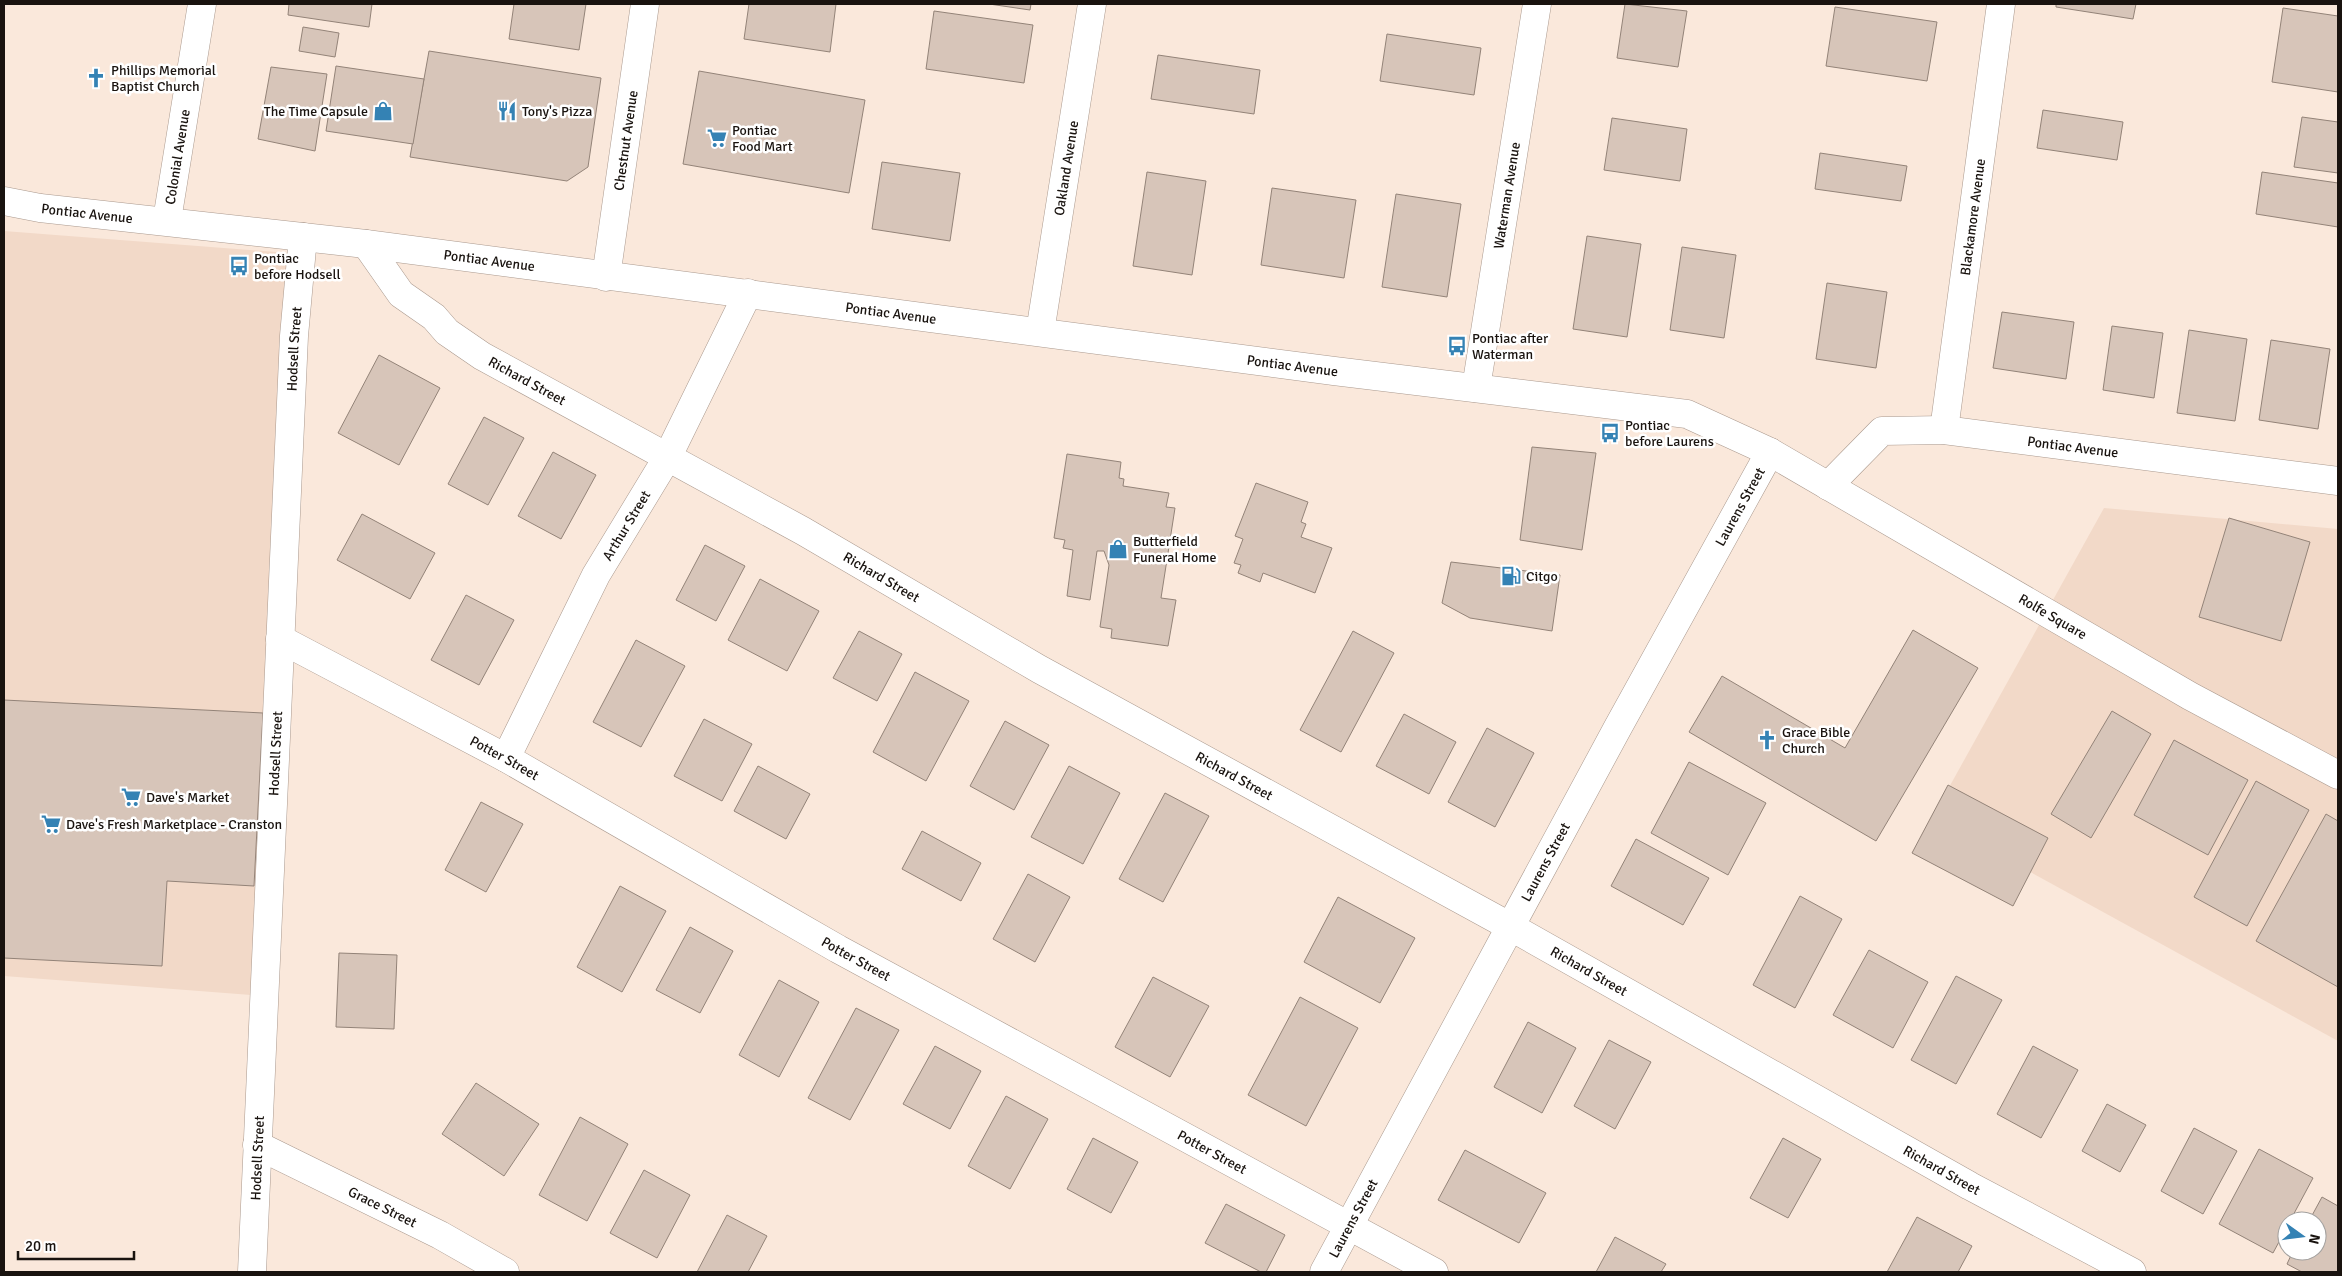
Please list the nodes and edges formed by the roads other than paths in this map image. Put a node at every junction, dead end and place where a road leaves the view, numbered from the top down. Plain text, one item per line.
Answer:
1 (202, 4) edge
2 (645, 4) edge
3 (1092, 4) edge
4 (1538, 4) edge
5 (2001, 4) edge
6 (4, 201) edge
7 (167, 220) junction
8 (303, 236) junction
9 (366, 244) junction
10 (606, 277) junction
11 (748, 294) junction
12 (1040, 332) junction
13 (1476, 388) junction
14 (1944, 430) junction
15 (1770, 452) junction
16 (667, 458) junction
17 (2338, 481) edge
18 (1828, 486) junction
19 (280, 639) junction
20 (506, 758) junction
21 (2338, 775) edge
22 (1512, 927) junction
23 (257, 1145) junction
24 (1349, 1224) junction
25 (252, 1272) edge
26 (505, 1272) edge
27 (1324, 1272) edge
28 (1434, 1272) edge
29 (2132, 1272) edge

1 - 7 street, Colonial Avenue
2 - 10 street, Chestnut Avenue
3 - 12 street, Oakland Avenue
4 - 13 street, Waterman Avenue
5 - 14 street, Blackamore Avenue
6 - 7 street, Pontiac Avenue
7 - 8 street, Pontiac Avenue
8 - 9 street, Pontiac Avenue
8 - 19 street, Hodsell Street
9 - 10 street, Pontiac Avenue
9 - 16 street, Richard Street
10 - 11 street, Pontiac Avenue
11 - 12 street, Pontiac Avenue
11 - 16 street, Arthur Street
12 - 13 street, Pontiac Avenue
13 - 15 street, Pontiac Avenue
14 - 17 street, Pontiac Avenue
14 - 18 street, Pontiac Avenue
15 - 18 street, Rolfe Square
15 - 22 street, Laurens Street
16 - 20 street, Arthur Street
16 - 22 street, Richard Street
18 - 21 street, Rolfe Square
19 - 20 street, Potter Street
19 - 23 street, Hodsell Street
20 - 24 street, Potter Street
22 - 24 street, Laurens Street
22 - 29 street, Richard Street
23 - 25 street, Hodsell Street
23 - 26 street, Grace Street
24 - 27 street, Laurens Street
24 - 28 street, Potter Street

